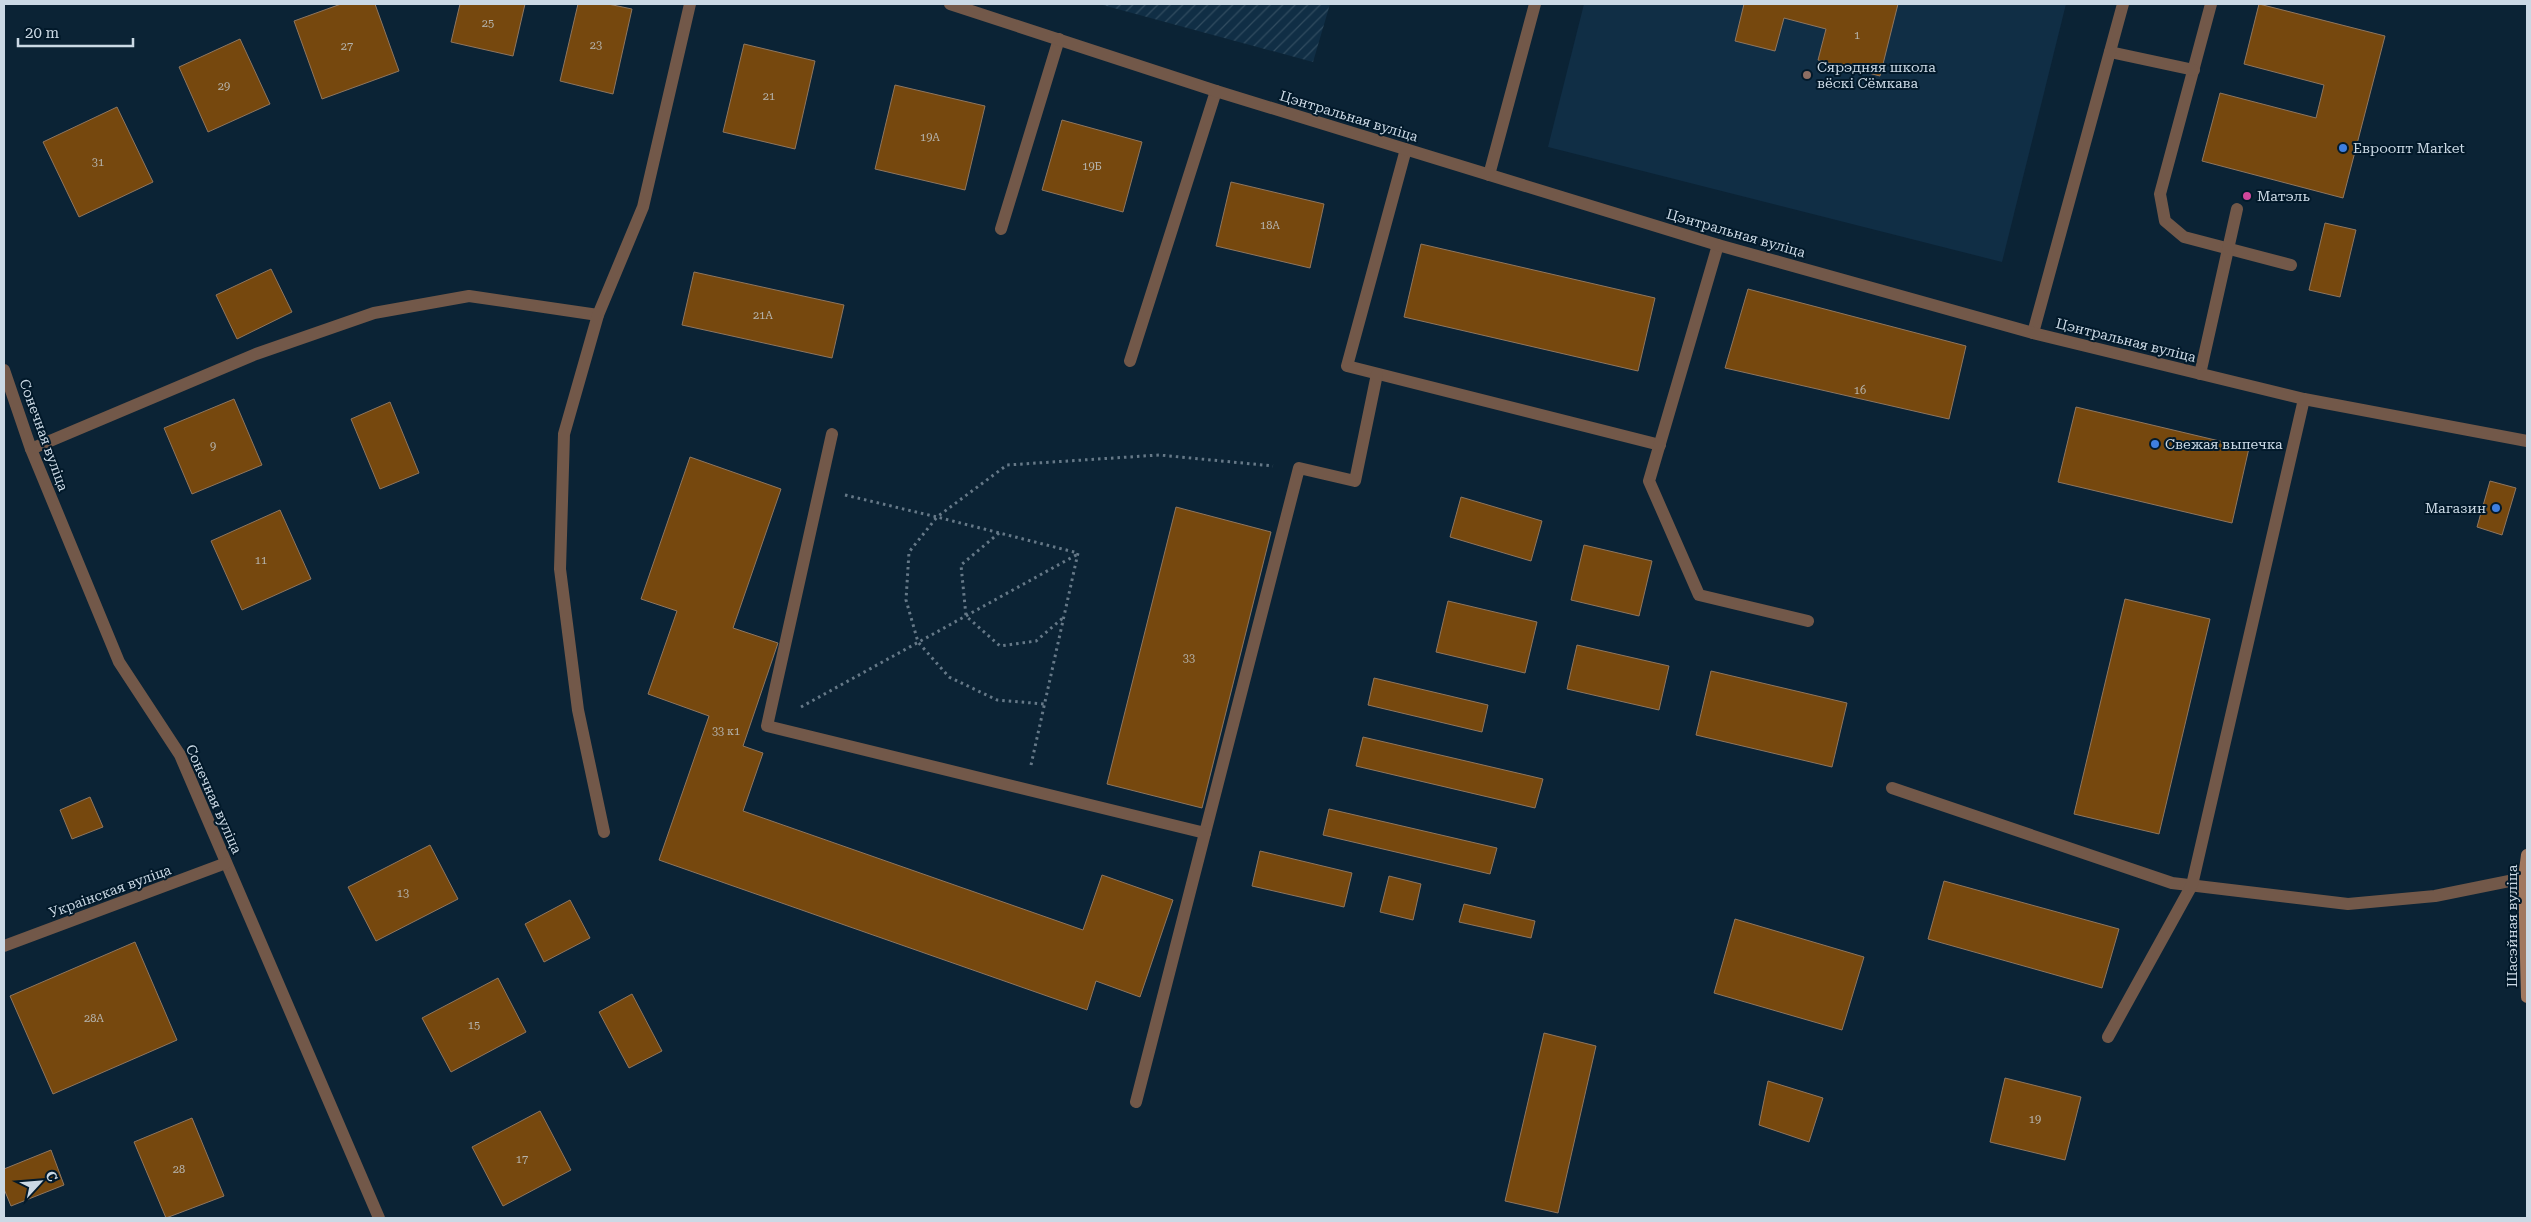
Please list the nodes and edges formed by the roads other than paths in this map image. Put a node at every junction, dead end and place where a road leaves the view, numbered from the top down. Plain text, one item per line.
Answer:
1 (690, 4) edge
2 (950, 4) edge
3 (1535, 4) edge
4 (2123, 4) edge
5 (2212, 4) edge
6 (1059, 39) junction
7 (2110, 52) junction
8 (2194, 70) junction
9 (1216, 91) junction
10 (1406, 149) junction
11 (1490, 175) junction
12 (2237, 209) dead end
13 (1001, 229) dead end
14 (1718, 246) junction
15 (2229, 248) junction
16 (2291, 265) dead end
17 (598, 315) junction
18 (2033, 333) junction
19 (1130, 361) dead end
20 (4, 370) edge
21 (1377, 374) junction
22 (2200, 374) junction
23 (2304, 399) junction
24 (832, 434) dead end
25 (2527, 441) edge
26 (1660, 445) junction
27 (31, 449) junction
28 (1808, 621) dead end
29 (1892, 788) dead end
30 (604, 832) dead end
31 (1205, 833) junction
32 (2527, 855) edge
33 (226, 863) junction
34 (2524, 878) junction
35 (2192, 886) junction
36 (4, 946) edge
37 (2527, 997) edge
38 (2108, 1037) dead end
39 (1136, 1102) dead end
40 (379, 1218) edge

1 - 17 street
2 - 6 street, Цэнтральная вуліца
3 - 11 street
4 - 7 street
5 - 8 street
6 - 9 street, Цэнтральная вуліца
6 - 13 street
7 - 8 street
7 - 18 street
8 - 15 street
9 - 10 street, Цэнтральная вуліца
9 - 19 street
10 - 11 street, Цэнтральная вуліца
10 - 21 street
11 - 14 street, Цэнтральная вуліца
12 - 15 street
14 - 18 street, Цэнтральная вуліца
14 - 26 street
15 - 16 street
15 - 22 street
17 - 27 street
17 - 30 street
18 - 22 street, Цэнтральная вуліца
20 - 27 street, Сонечная вуліца
21 - 26 street
21 - 31 street
22 - 23 street, Цэнтральная вуліца
23 - 25 street, Цэнтральная вуліца
23 - 35 street
24 - 31 street
26 - 28 street
27 - 33 street, Сонечная вуліца
29 - 35 street
31 - 39 street
32 - 34 main road, Шасэйная вуліца
33 - 36 street, Украінская вуліца
33 - 40 street, Сонечная вуліца
34 - 35 street
34 - 37 main road, Шасэйная вуліца
35 - 38 street

